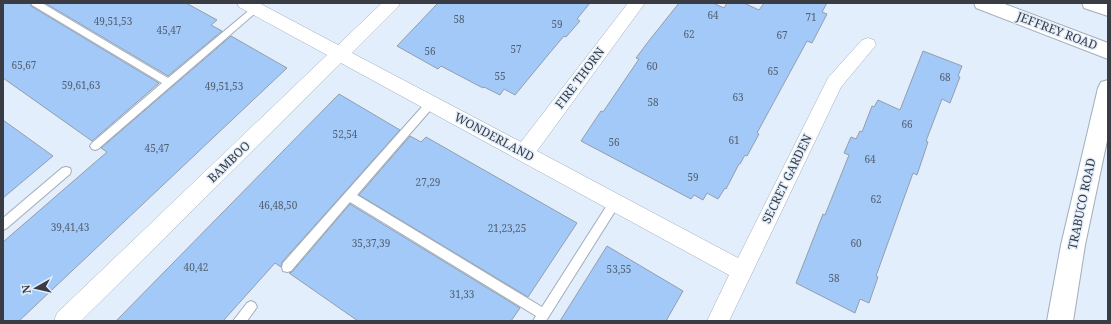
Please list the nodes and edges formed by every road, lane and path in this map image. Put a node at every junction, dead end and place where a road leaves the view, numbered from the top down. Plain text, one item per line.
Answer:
1 (35, 3) edge
2 (392, 3) edge
3 (637, 3) edge
4 (983, 3) edge
5 (1091, 3) edge
6 (251, 6) edge
7 (1108, 9) edge
8 (868, 45) dead end
9 (1108, 51) edge
10 (340, 54) junction
11 (169, 83) junction
12 (1108, 88) edge
13 (431, 103) junction
14 (95, 146) dead end
15 (524, 153) junction
16 (66, 171) dead end
17 (349, 196) junction
18 (615, 202) junction
19 (3, 226) edge
20 (287, 267) dead end
21 (742, 271) junction
22 (251, 307) dead end
23 (541, 318) edge
24 (64, 321) edge
25 (239, 321) edge
26 (718, 321) edge
27 (1060, 321) edge

1 - 11 lane
2 - 10 street, BAMBOO
3 - 15 street, FIRE THORN
4 - 9 main road, JEFFREY ROAD
5 - 7 main road
6 - 10 street, WONDERLAND
6 - 11 lane
8 - 21 street, SECRET GARDEN
10 - 13 street, WONDERLAND
10 - 24 street, BAMBOO
11 - 14 lane
12 - 27 main road, TRABUCO ROAD
13 - 15 street, WONDERLAND
13 - 17 lane
15 - 18 street, WONDERLAND
16 - 19 lane
17 - 20 lane
17 - 23 lane
18 - 21 street, WONDERLAND
18 - 23 lane
21 - 26 street, SECRET GARDEN
22 - 25 lane

